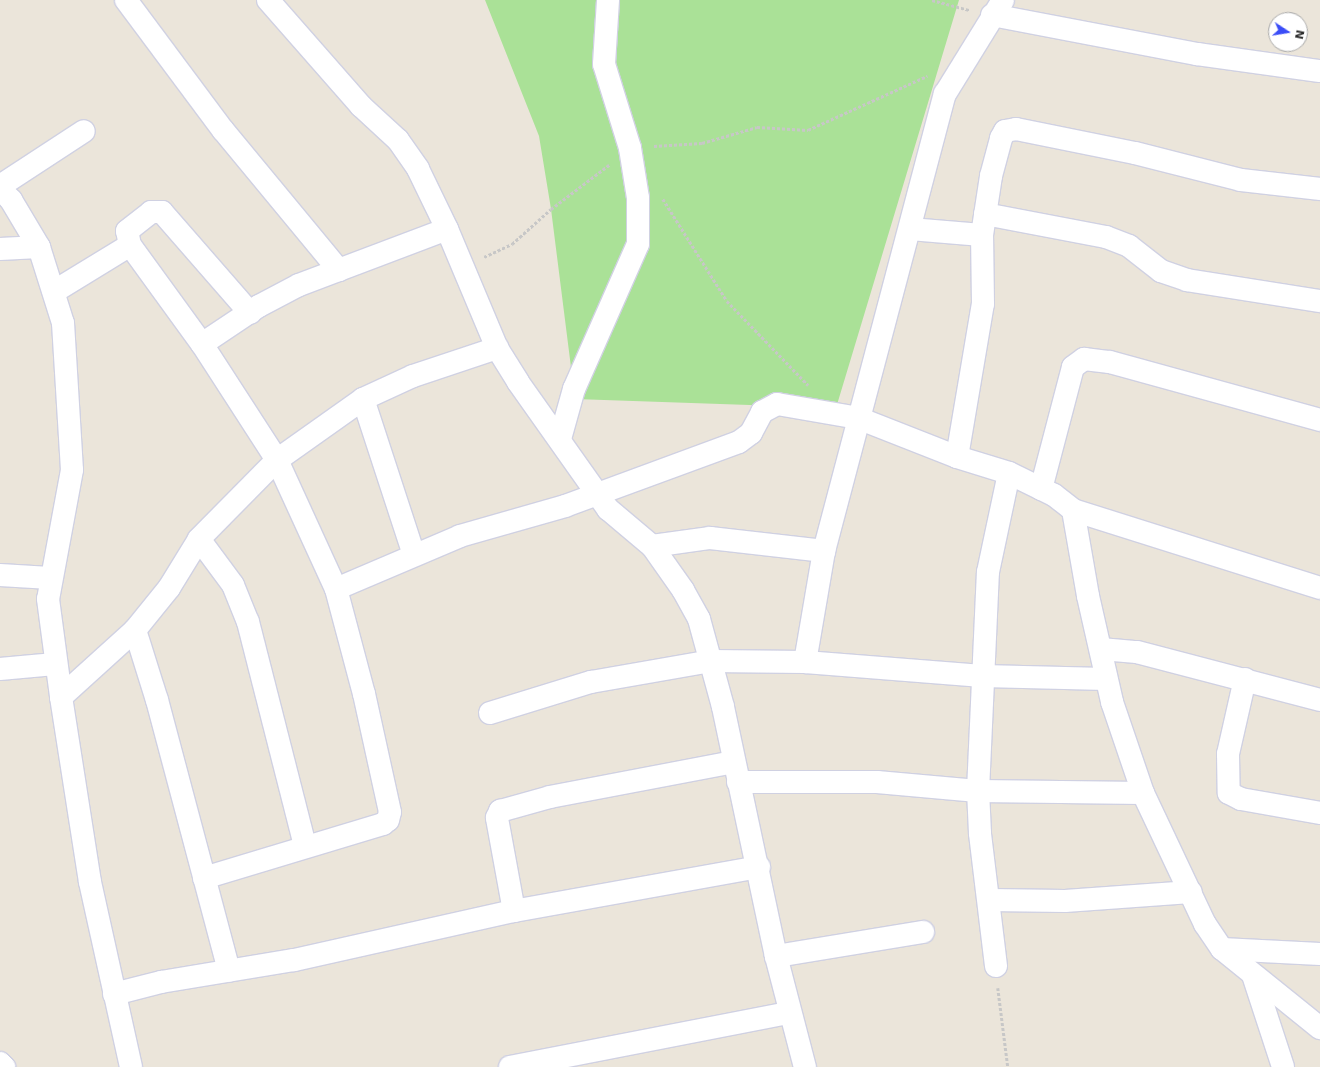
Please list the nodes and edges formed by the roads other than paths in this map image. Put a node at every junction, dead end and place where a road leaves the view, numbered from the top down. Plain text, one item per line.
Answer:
1 (126, 0) edge
2 (268, 0) edge
3 (608, 0) edge
4 (998, 7) edge
5 (1320, 71) edge
6 (84, 131) dead end
7 (0, 188) edge
8 (1320, 189) edge
9 (983, 225) junction
10 (910, 228) junction
11 (447, 229) junction
12 (130, 245) junction
13 (39, 247) junction
14 (0, 249) edge
15 (339, 270) junction
16 (55, 292) junction
17 (1320, 301) edge
18 (250, 313) junction
19 (202, 344) junction
20 (497, 348) junction
21 (363, 399) junction
22 (858, 418) junction
23 (1320, 420) edge
24 (560, 439) junction
25 (957, 458) junction
26 (277, 460) junction
27 (1009, 473) junction
28 (1041, 489) junction
29 (596, 493) junction
30 (1073, 510) junction
31 (199, 539) junction
32 (652, 546) junction
33 (824, 551) junction
34 (414, 555) junction
35 (0, 575) edge
36 (50, 578) junction
37 (1320, 588) edge
38 (336, 589) junction
39 (135, 630) junction
40 (1101, 649) junction
41 (711, 661) junction
42 (805, 662) junction
43 (55, 664) junction
44 (0, 670) edge
45 (982, 676) junction
46 (1106, 679) junction
47 (1245, 679) junction
48 (61, 697) junction
49 (1320, 700) edge
50 (490, 713) dead end
51 (735, 772) junction
52 (978, 791) junction
53 (1143, 793) junction
54 (1320, 813) edge
55 (305, 846) junction
56 (759, 867) junction
57 (204, 878) junction
58 (1190, 892) junction
59 (989, 900) junction
60 (514, 911) junction
61 (923, 932) dead end
62 (1222, 949) junction
63 (1320, 954) edge
64 (776, 956) junction
65 (996, 966) road end
66 (229, 971) junction
67 (1253, 975) junction
68 (114, 994) junction
69 (1292, 1006) junction
70 (1320, 1009) edge
71 (789, 1013) junction
72 (1320, 1028) edge
73 (569, 1061) edge
74 (0, 1063) edge
75 (4, 1067) edge
76 (131, 1067) edge
77 (510, 1067) edge
78 (805, 1067) edge
79 (1283, 1067) edge

1 - 15 street
2 - 11 street
3 - 24 street
4 - 5 street
4 - 10 street
6 - 7 street
7 - 13 street
8 - 9 street
9 - 10 street
9 - 17 street
9 - 25 street
10 - 22 street
11 - 15 street
11 - 20 street
12 - 16 street
12 - 18 street
12 - 19 street
13 - 14 street
13 - 16 street
15 - 18 street
16 - 36 street
18 - 19 street
19 - 26 street
20 - 21 street
20 - 24 street
21 - 26 street
21 - 34 street
22 - 25 street
22 - 29 street
22 - 33 street
23 - 28 street
24 - 29 street
25 - 27 street
26 - 31 street
26 - 38 street
27 - 28 street
27 - 45 street
28 - 30 street
29 - 32 street
29 - 34 street
30 - 37 street
30 - 40 street
31 - 39 street
31 - 55 street
32 - 33 street
32 - 41 street
33 - 42 street
34 - 38 street
35 - 36 street
36 - 43 street
38 - 55 street
39 - 48 street
39 - 57 street
40 - 46 street
40 - 47 street
41 - 42 street
41 - 50 street
41 - 51 street
42 - 45 street
43 - 44 street
43 - 48 street
45 - 46 street
45 - 52 street
46 - 53 street
47 - 49 street
47 - 54 street
48 - 68 street
51 - 52 street
51 - 56 street
51 - 60 street
52 - 53 street
52 - 59 street
53 - 58 street
55 - 57 street
56 - 60 street
56 - 64 street
57 - 66 street
58 - 59 street
58 - 62 street
59 - 65 street
60 - 66 street
61 - 64 street
62 - 63 street
62 - 67 street
64 - 71 street
66 - 68 street
67 - 69 street
67 - 79 street
68 - 76 street
69 - 70 street
69 - 72 street
71 - 73 street
71 - 78 street
73 - 77 street
74 - 75 street

